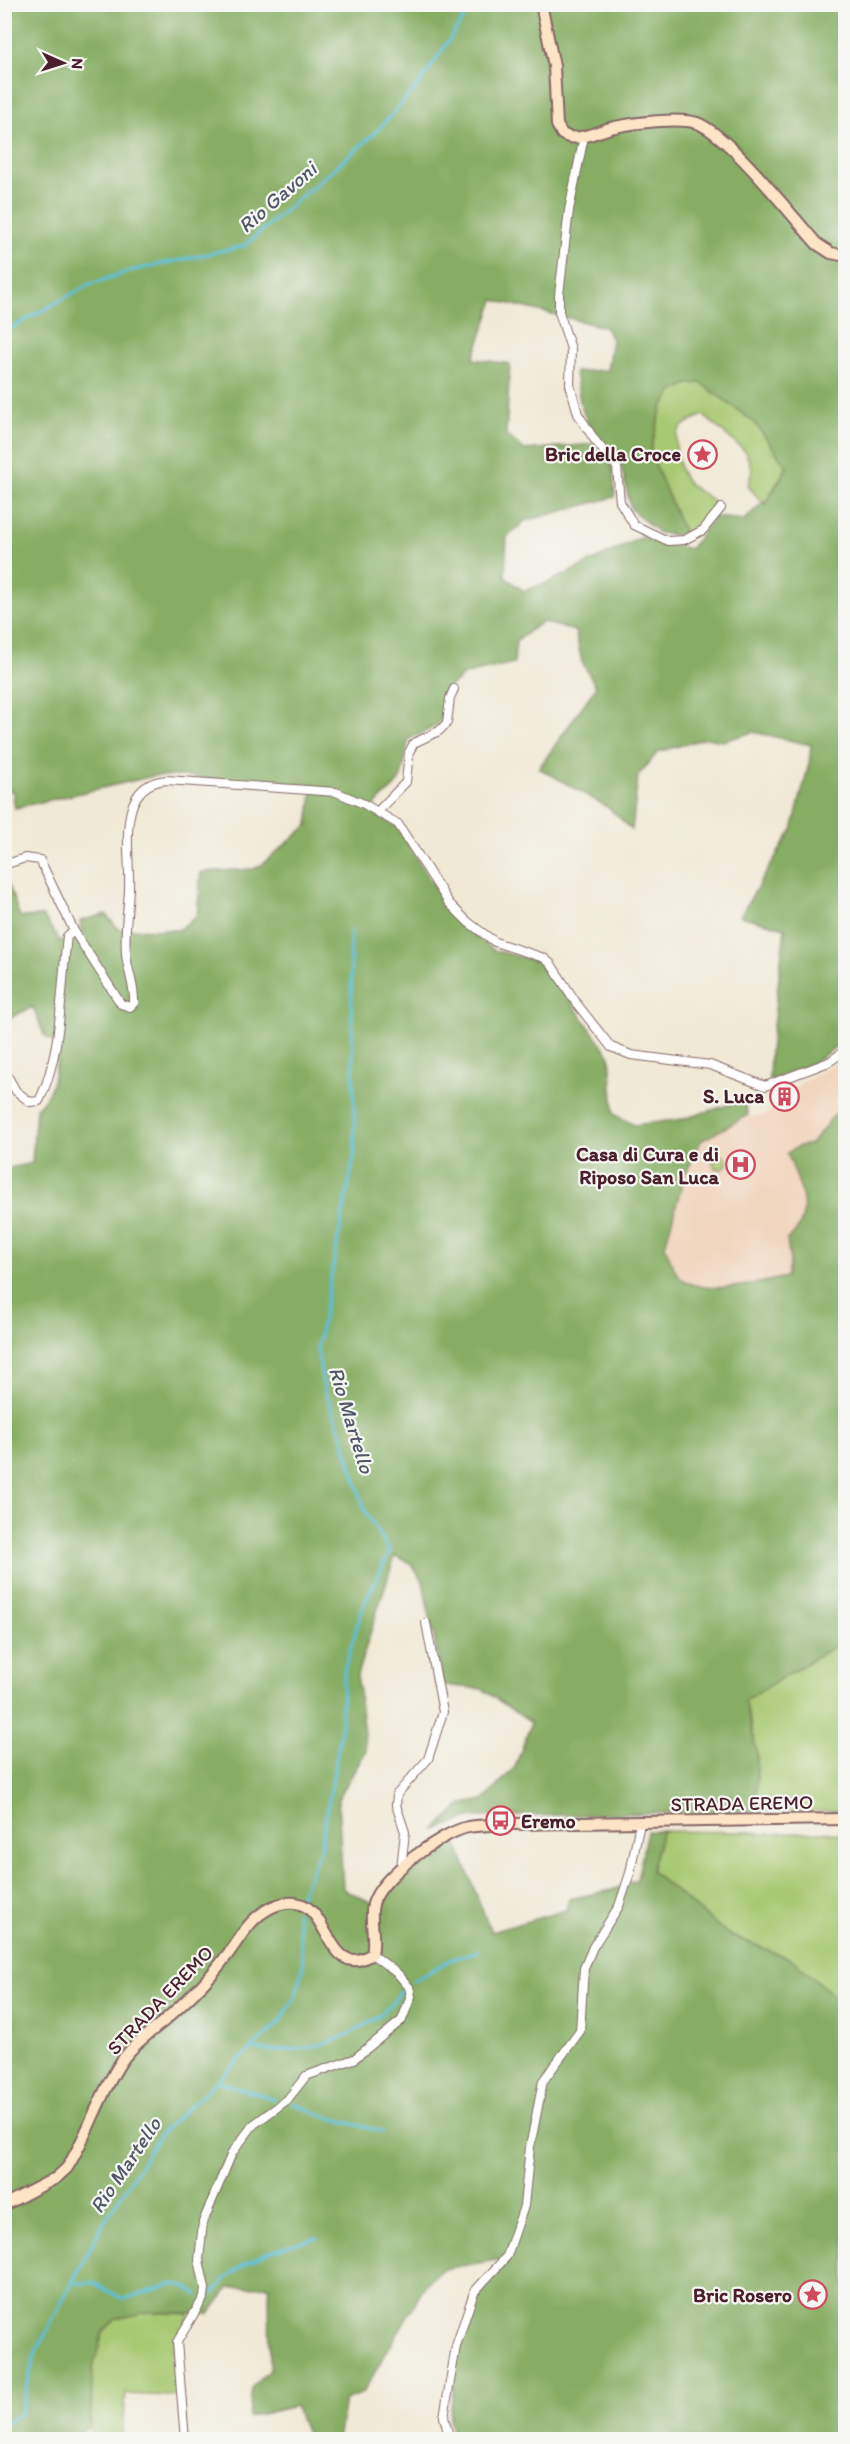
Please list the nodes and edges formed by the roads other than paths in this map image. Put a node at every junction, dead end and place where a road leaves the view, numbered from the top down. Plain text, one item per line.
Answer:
1 (541, 4) edge
2 (584, 136) junction
3 (846, 256) edge
4 (721, 508) dead end
5 (454, 689) dead end
6 (377, 812) junction
7 (4, 864) edge
8 (74, 931) junction
9 (846, 1050) edge
10 (4, 1070) edge
11 (426, 1623) dead end
12 (846, 1819) edge
13 (640, 1823) junction
14 (401, 1868) junction
15 (372, 1954) junction
16 (4, 2205) edge
17 (185, 2439) edge
18 (450, 2439) edge

1 - 2 main road
2 - 3 main road
2 - 4 street
5 - 6 street
6 - 8 street
6 - 9 street
7 - 8 street
8 - 10 street
11 - 14 street
12 - 13 main road, STRADA EREMO
13 - 14 main road, STRADA EREMO
13 - 18 street
14 - 15 main road, STRADA EREMO
15 - 16 main road, STRADA EREMO
15 - 17 street

